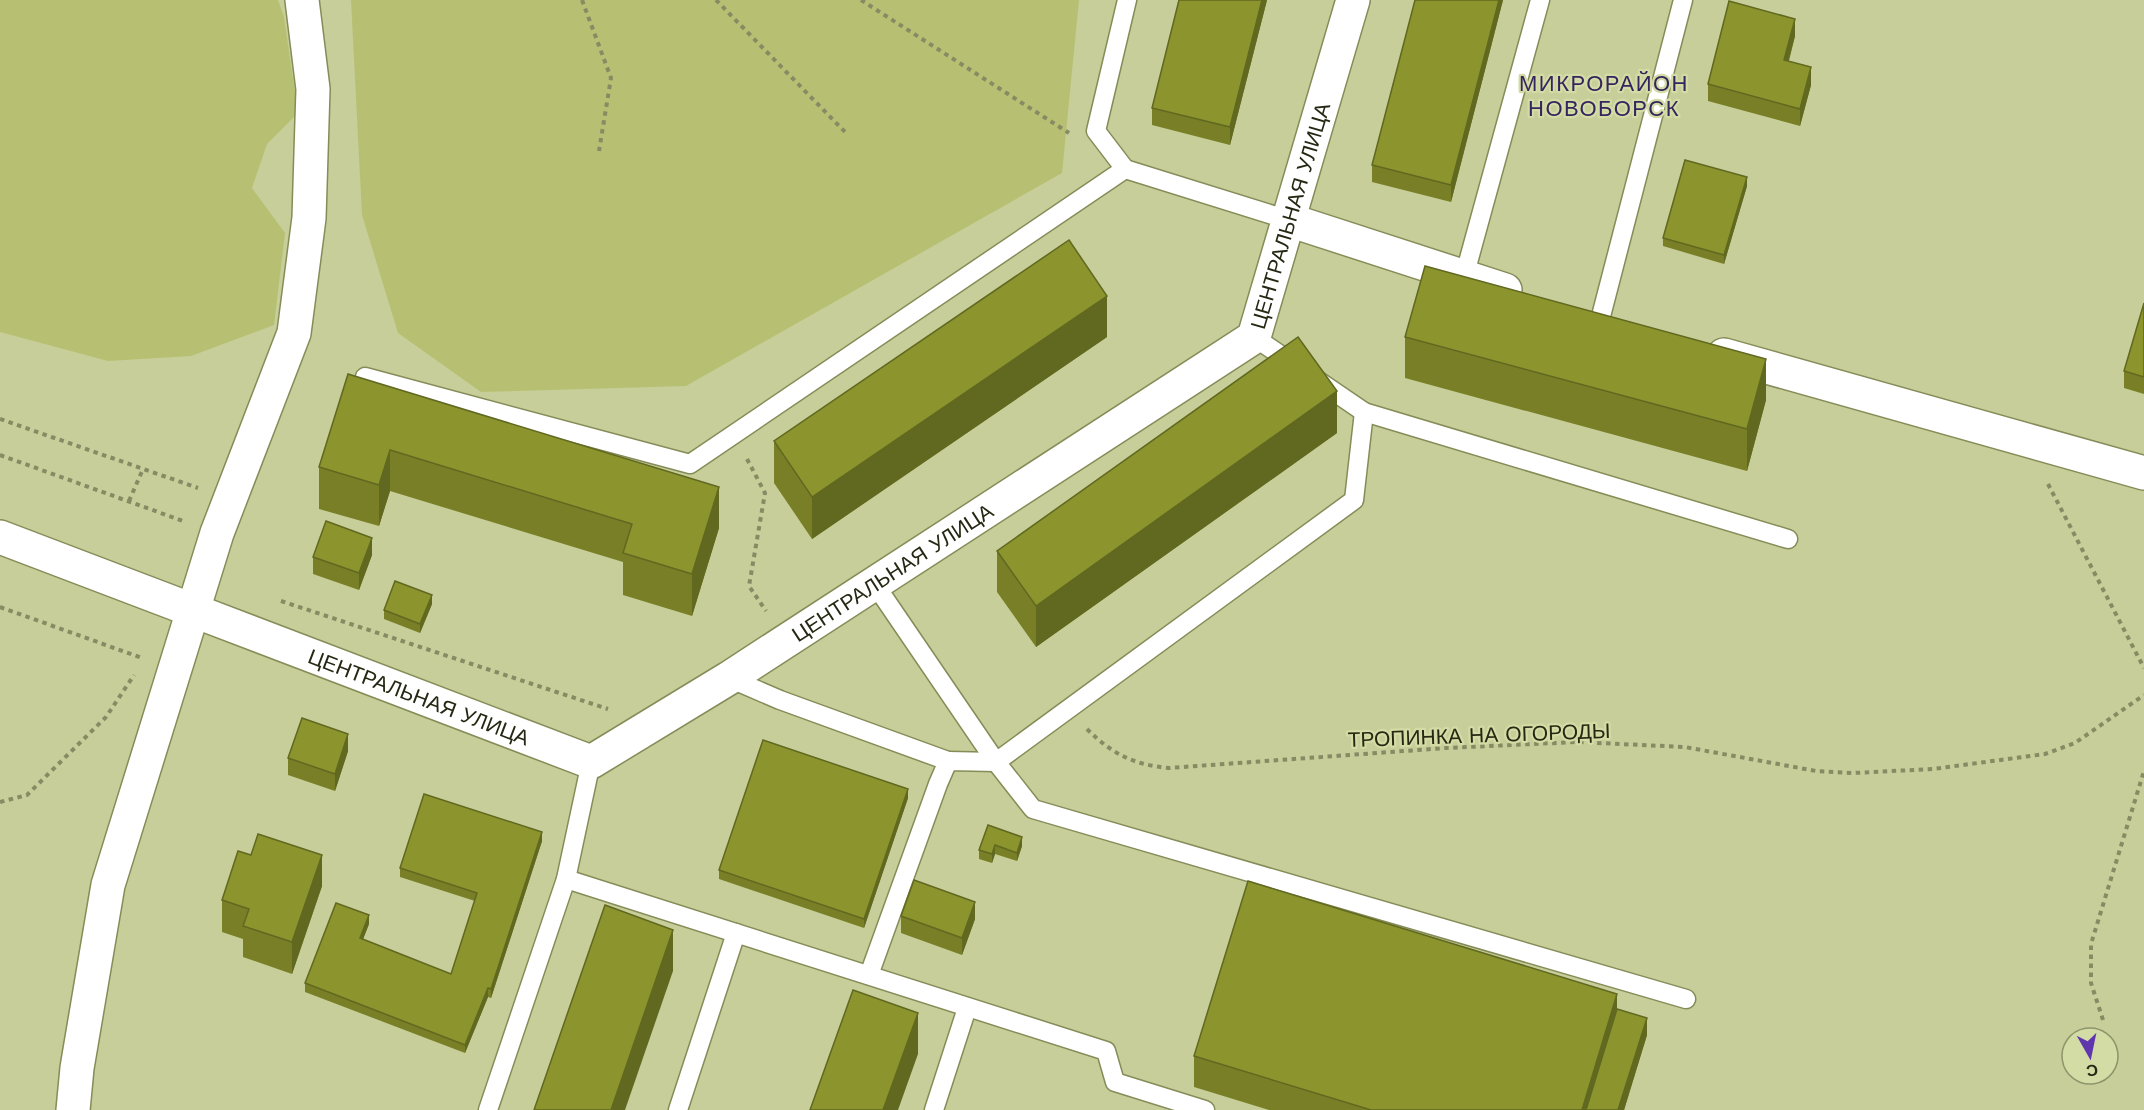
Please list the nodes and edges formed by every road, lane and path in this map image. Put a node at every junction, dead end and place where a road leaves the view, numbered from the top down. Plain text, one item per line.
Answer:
1 (302, 0) edge
2 (582, 0) edge
3 (716, 0) edge
4 (861, 0) edge
5 (1127, 0) edge
6 (1353, 0) edge
7 (1540, 0) edge
8 (1683, 0) edge
9 (846, 133) dead end
10 (1076, 138) dead end
11 (599, 151) dead end
12 (1125, 169) junction
13 (1289, 220) junction
14 (1464, 277) junction
15 (1532, 298) edge
16 (1588, 317) joint
17 (1634, 330) edge
18 (1254, 337) junction
19 (1692, 346) edge
20 (365, 377) edge
21 (1364, 412) junction
22 (0, 419) edge
23 (735, 434) junction
24 (2026, 441) junction
25 (0, 455) edge
26 (143, 469) junction
27 (2144, 473) edge
28 (230, 500) junction
29 (129, 501) junction
30 (217, 533) junction
31 (0, 537) edge
32 (1788, 539) dead end
33 (874, 583) junction
34 (281, 601) dead end
35 (0, 607) edge
36 (192, 610) junction
37 (771, 618) dead end
38 (2144, 668) edge
39 (729, 678) junction
40 (2144, 695) edge
41 (1067, 710) junction
42 (613, 711) dead end
43 (948, 761) junction
44 (591, 762) junction
45 (996, 762) junction
46 (2144, 771) edge
47 (0, 802) edge
48 (566, 879) junction
49 (736, 933) junction
50 (870, 975) junction
51 (1686, 999) dead end
52 (967, 1008) junction
53 (2103, 1020) dead end
54 (73, 1110) edge
55 (488, 1110) edge
56 (678, 1110) edge
57 (934, 1110) edge
58 (1205, 1110) edge

1 - 28 street
2 - 11 path
3 - 9 path
4 - 10 path
5 - 12 lane
6 - 13 street, ЦЕНТРАЛЬНАЯ УЛИЦА
7 - 14 lane
8 - 16 lane
12 - 13 lane
12 - 23 lane
13 - 14 street
13 - 18 street, ЦЕНТРАЛЬНАЯ УЛИЦА
14 - 15 street
16 - 17 street
18 - 21 lane
18 - 33 street, ЦЕНТРАЛЬНАЯ УЛИЦА
19 - 24 street
20 - 23 lane
21 - 32 lane
21 - 41 lane
22 - 26 path
23 - 37 path
24 - 27 street
24 - 38 path
25 - 29 path
26 - 28 path
26 - 29 path
28 - 30 street
29 - 30 path
30 - 36 street
31 - 36 street, ЦЕНТРАЛЬНАЯ УЛИЦА
33 - 39 street, ЦЕНТРАЛЬНАЯ УЛИЦА
33 - 45 lane
34 - 42 path
35 - 47 path
36 - 44 street, ЦЕНТРАЛЬНАЯ УЛИЦА
36 - 54 street
39 - 43 lane
39 - 44 street, ЦЕНТРАЛЬНАЯ УЛИЦА
40 - 41 path, ТРОПИНКА НА ОГОРОДЫ
41 - 45 lane
43 - 45 lane
43 - 50 lane
44 - 48 lane
45 - 51 lane
46 - 53 path
48 - 49 lane
48 - 55 lane
49 - 50 lane
49 - 56 lane
50 - 52 lane
52 - 57 lane
52 - 58 lane

